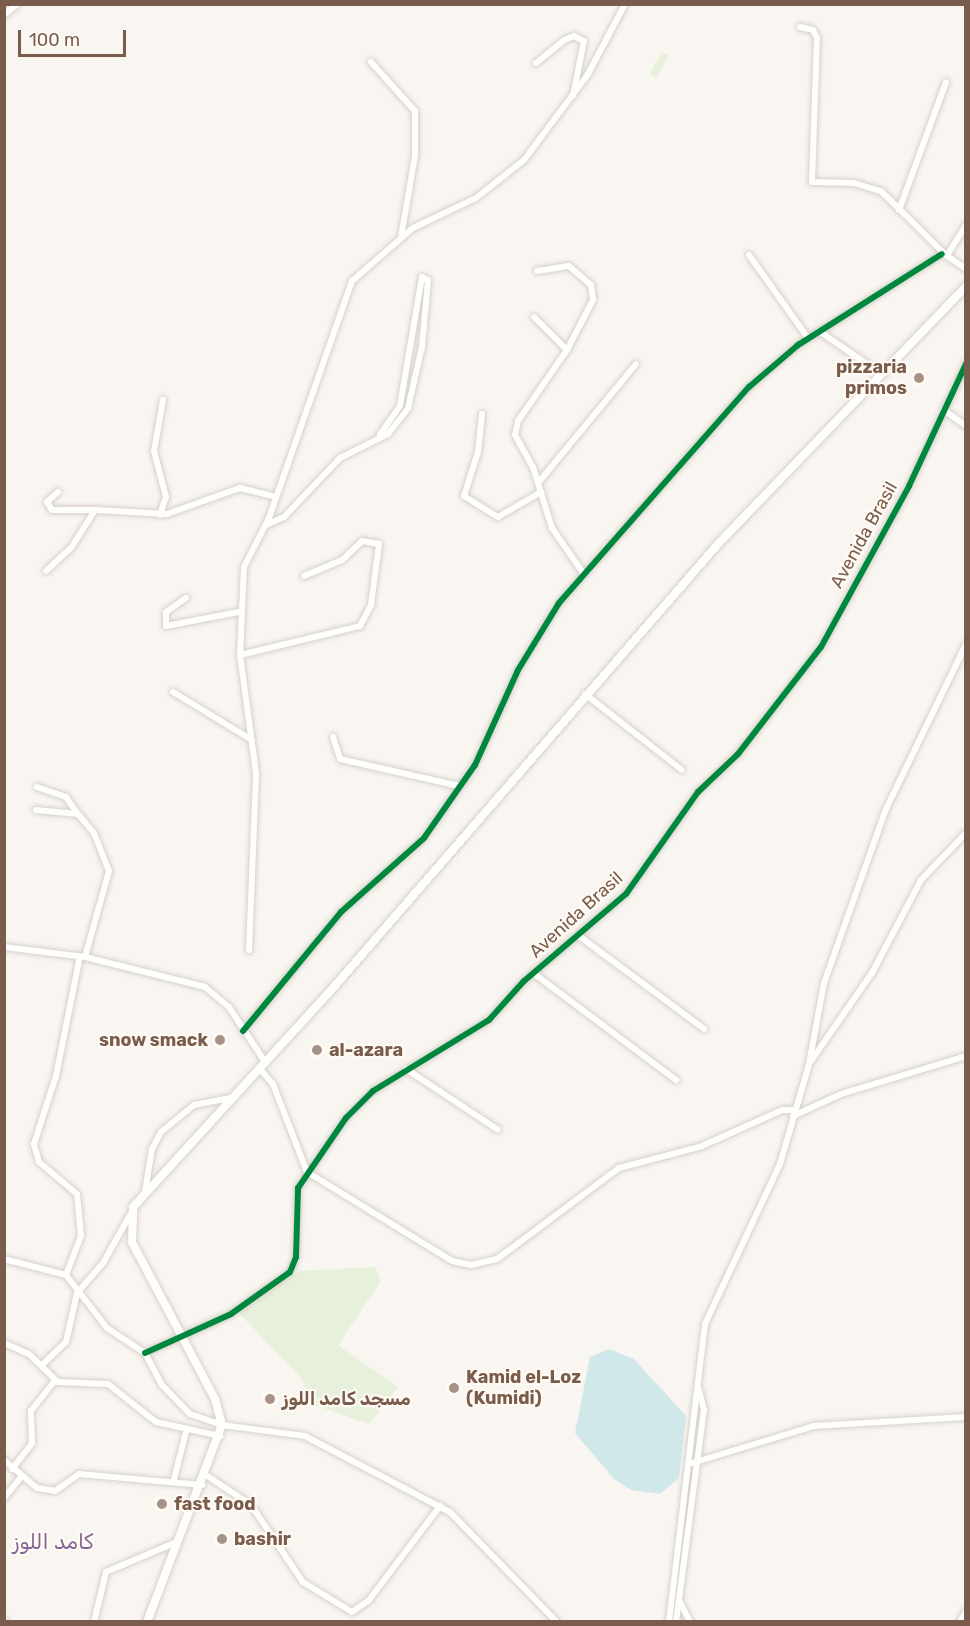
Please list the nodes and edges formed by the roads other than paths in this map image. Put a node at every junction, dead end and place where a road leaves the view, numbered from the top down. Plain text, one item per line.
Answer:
1 (17, 4) edge
2 (625, 4) edge
3 (4, 15) edge
4 (800, 27) dead end
5 (371, 62) dead end
6 (536, 63) dead end
7 (946, 82) dead end
8 (573, 96) junction
9 (899, 210) junction
10 (966, 225) edge
11 (401, 238) junction
12 (749, 255) dead end
13 (945, 255) junction
14 (966, 269) edge
15 (537, 271) dead end
16 (966, 286) edge
17 (534, 317) dead end
18 (819, 331) junction
19 (808, 338) junction
20 (567, 350) junction
21 (636, 364) dead end
22 (966, 364) edge
23 (880, 373) junction
24 (163, 400) dead end
25 (944, 410) junction
26 (482, 414) dead end
27 (966, 426) edge
28 (380, 435) junction
29 (538, 483) junction
30 (58, 492) dead end
31 (541, 492) junction
32 (276, 497) junction
33 (95, 510) junction
34 (160, 515) junction
35 (266, 525) junction
36 (46, 571) dead end
37 (583, 573) junction
38 (304, 576) dead end
39 (186, 598) dead end
40 (239, 612) junction
41 (966, 644) edge
42 (240, 655) junction
43 (173, 692) dead end
44 (585, 694) junction
45 (333, 737) dead end
46 (252, 740) junction
47 (682, 770) dead end
48 (459, 786) junction
49 (37, 787) dead end
50 (36, 810) dead end
51 (78, 814) junction
52 (966, 833) edge
53 (579, 936) junction
54 (4, 947) edge
55 (249, 950) dead end
56 (83, 956) junction
57 (533, 973) junction
58 (704, 1029) dead end
59 (243, 1030) junction
60 (966, 1056) edge
61 (809, 1064) junction
62 (262, 1065) junction
63 (406, 1069) junction
64 (676, 1080) dead end
65 (229, 1098) junction
66 (793, 1113) junction
67 (498, 1130) dead end
68 (307, 1172) junction
69 (145, 1192) junction
70 (130, 1215) junction
71 (4, 1259) edge
72 (66, 1275) junction
73 (77, 1293) junction
74 (182, 1337) junction
75 (4, 1343) edge
76 (145, 1353) junction
77 (42, 1365) junction
78 (55, 1380) junction
79 (698, 1389) junction
80 (966, 1417) edge
81 (222, 1425) junction
82 (186, 1432) junction
83 (221, 1437) junction
84 (4, 1460) edge
85 (697, 1463) junction
86 (689, 1464) junction
87 (12, 1469) junction
88 (206, 1475) junction
89 (21, 1477) junction
90 (174, 1479) junction
91 (203, 1485) junction
92 (4, 1498) edge
93 (440, 1506) junction
94 (682, 1532) junction
95 (180, 1540) junction
96 (679, 1600) junction
97 (966, 1612) edge
98 (94, 1622) edge
99 (147, 1622) edge
100 (557, 1622) edge
101 (669, 1622) edge
102 (676, 1622) edge
103 (690, 1622) edge
104 (960, 1622) edge

1 - 3 street
2 - 8 street
4 - 9 street
5 - 11 street
6 - 8 street
7 - 9 street
8 - 11 street
9 - 13 street
10 - 13 street
11 - 32 street
12 - 19 street
13 - 14 street
13 - 18 street
15 - 20 street
16 - 23 main road
17 - 20 street
18 - 19 street
18 - 23 street
19 - 37 street
20 - 29 street
21 - 29 street
22 - 25 street, Avenida Brasil
23 - 44 main road
24 - 34 street
25 - 27 street
25 - 53 street, Avenida Brasil
26 - 31 street
28 - 28 street
28 - 35 street
29 - 31 street
30 - 33 street
31 - 37 street
32 - 34 street
32 - 35 street
33 - 34 street
33 - 36 street
35 - 40 street
37 - 48 street
38 - 42 street
39 - 40 street
40 - 42 street
41 - 61 street
42 - 46 street
43 - 46 street
44 - 47 street
44 - 62 main road
45 - 48 street
46 - 55 street
48 - 59 street
49 - 51 street
50 - 51 street
51 - 56 street
52 - 61 street
53 - 57 street, Avenida Brasil
53 - 58 street
54 - 56 street
56 - 59 street
56 - 72 street
57 - 63 street, Avenida Brasil
57 - 64 street
59 - 62 street
60 - 66 street
61 - 66 street
62 - 65 main road
62 - 68 street
63 - 67 street
63 - 68 street, Avenida Brasil
65 - 69 main road
65 - 69 street
66 - 68 street
66 - 79 street
68 - 74 street, Avenida Brasil
69 - 70 main road
70 - 73 street
70 - 74 main road
71 - 72 street
72 - 73 street
73 - 76 street
73 - 77 street
74 - 76 street, Avenida Brasil
74 - 81 main road
75 - 77 street
76 - 81 street
77 - 78 street
78 - 82 street
78 - 87 street
79 - 85 street
79 - 86 street
80 - 85 street
81 - 83 main road
81 - 93 street
82 - 83 street
82 - 90 street
83 - 88 main road
84 - 87 street
85 - 86 street
85 - 94 street
86 - 94 street
87 - 89 street
88 - 91 main road
88 - 93 street
89 - 90 street
89 - 92 street
90 - 91 street
91 - 95 main road
93 - 100 street
94 - 96 street
94 - 101 street
95 - 98 street
95 - 99 main road
96 - 102 street
96 - 103 street
97 - 104 street

